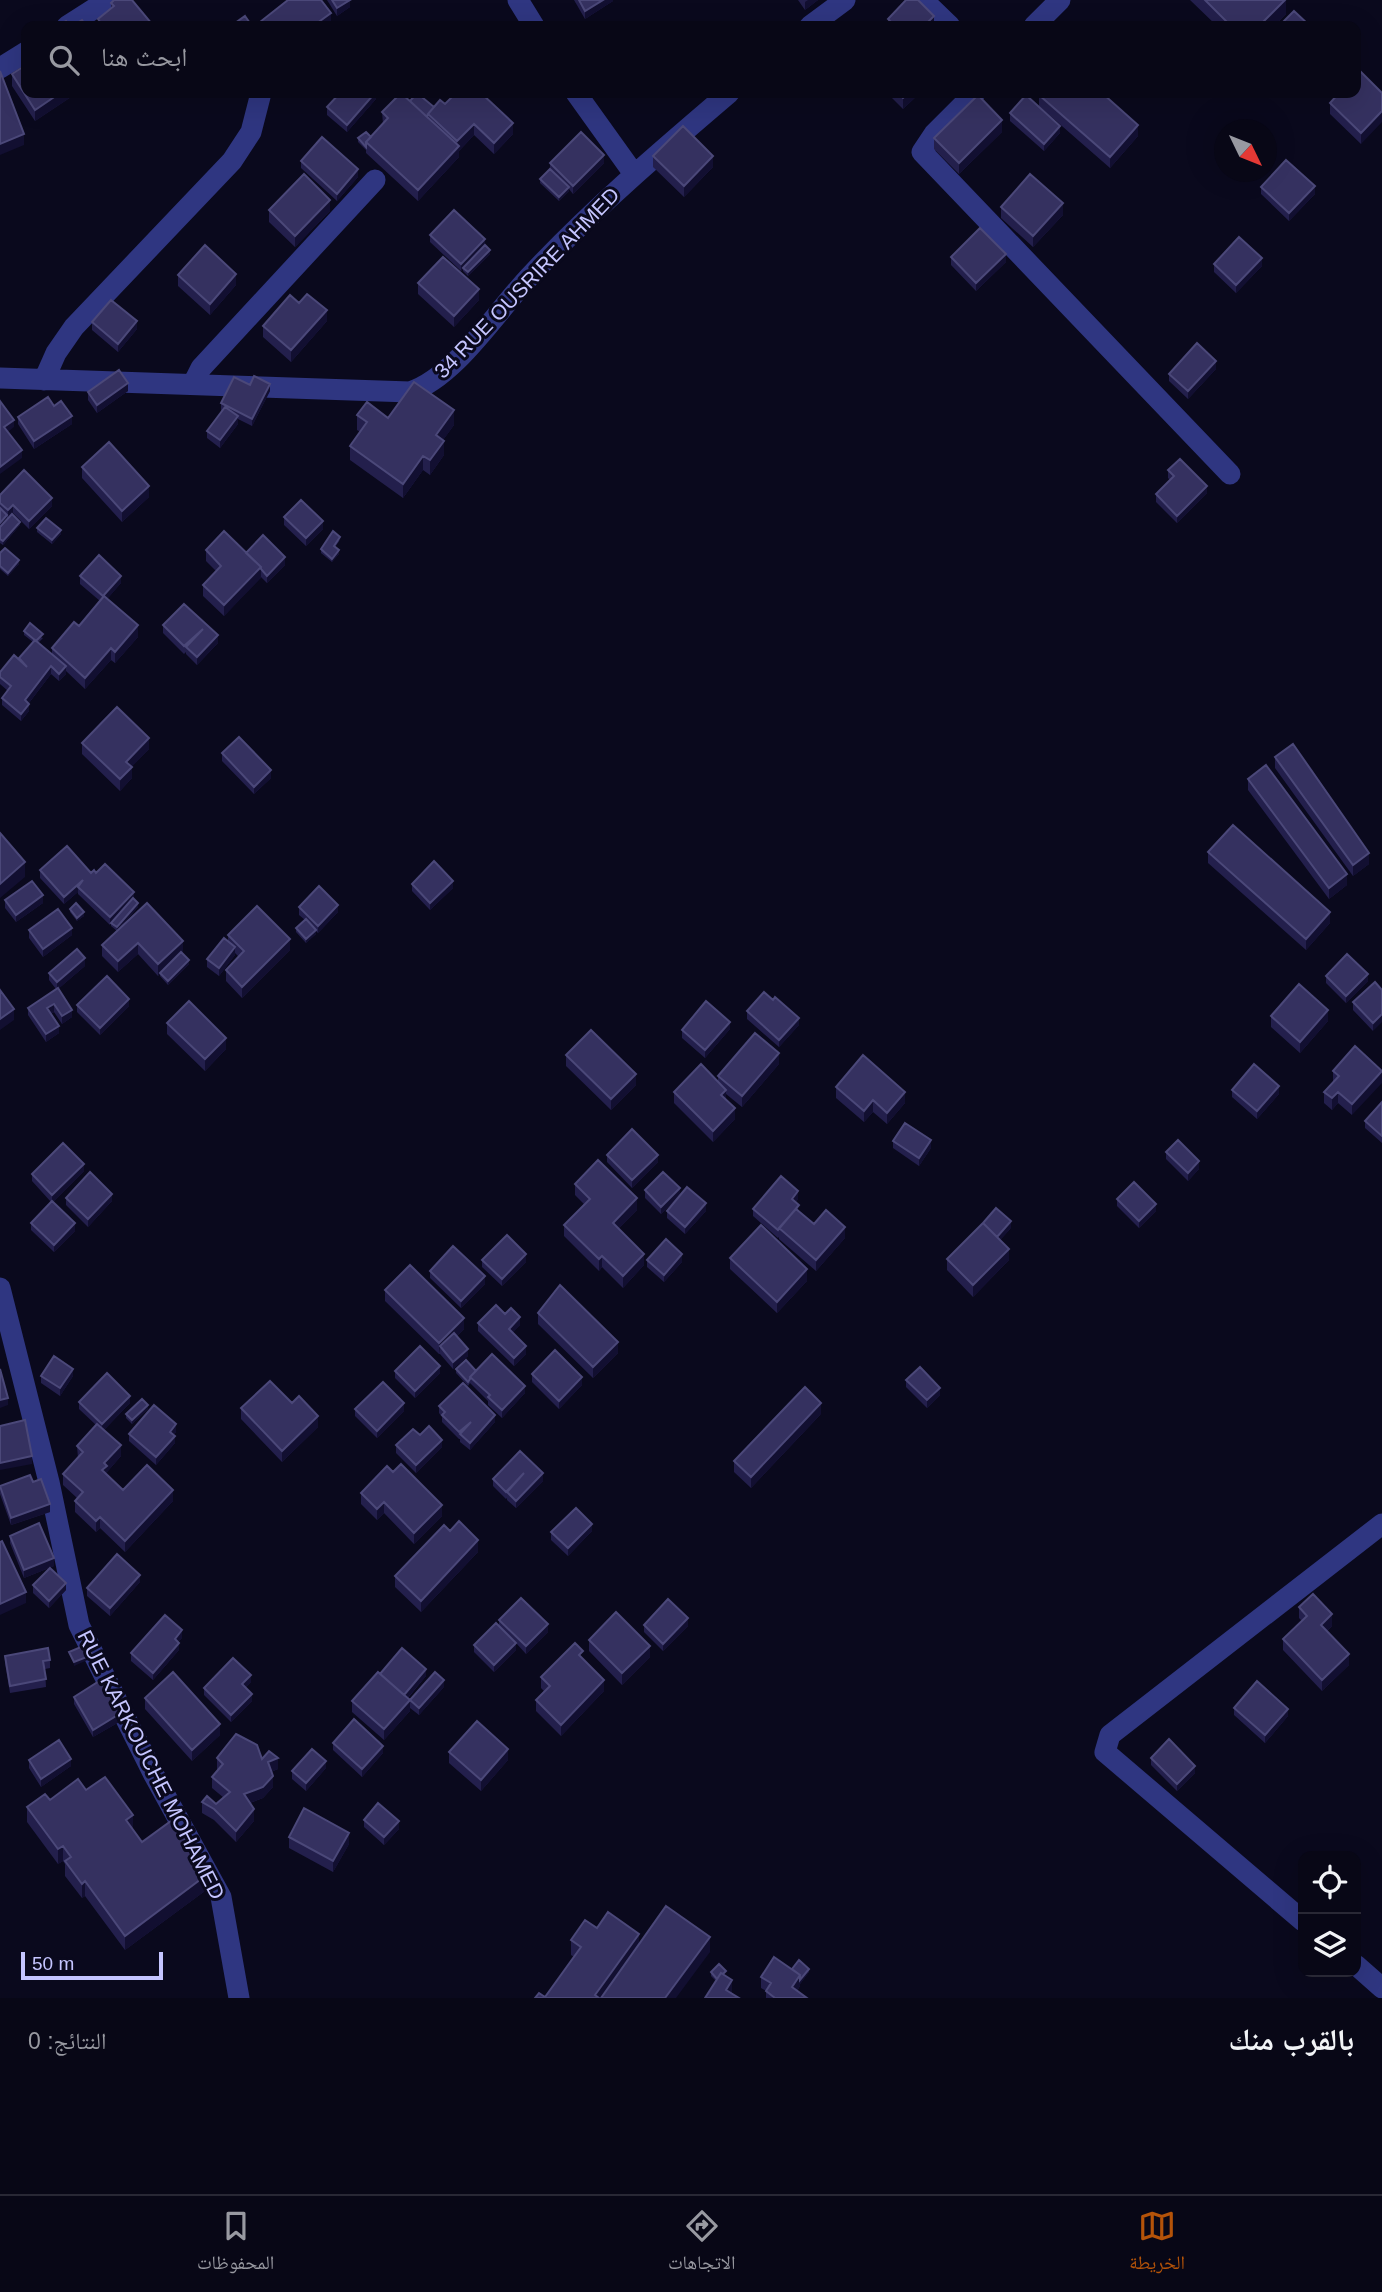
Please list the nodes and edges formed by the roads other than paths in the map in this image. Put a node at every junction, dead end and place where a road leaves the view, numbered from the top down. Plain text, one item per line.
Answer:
1 (108, 0) edge
2 (517, 0) edge
3 (845, 0) edge
4 (923, 0) edge
5 (1060, 0) edge
6 (74, 21) edge
7 (531, 21) edge
8 (817, 21) edge
9 (945, 21) edge
10 (1039, 21) edge
11 (21, 55) edge
12 (0, 68) edge
13 (260, 98) edge
14 (580, 98) edge
15 (723, 98) edge
16 (970, 98) edge
17 (634, 174) junction
18 (375, 180) dead end
19 (0, 378) edge
20 (44, 380) junction
21 (194, 384) junction
22 (1230, 474) dead end
23 (0, 1288) edge
24 (1382, 1524) edge
25 (1298, 1917) edge
26 (1361, 1969) edge
27 (1382, 1987) edge
28 (239, 1998) edge

1 - 6 street
2 - 7 street
3 - 8 street
4 - 9 street
5 - 10 street
11 - 12 street
13 - 20 street
14 - 17 street
15 - 17 street, 34 RUE OUSRIRE AHMED
16 - 22 street
17 - 21 street, 34 RUE OUSRIRE AHMED
18 - 21 street
19 - 20 street, 34 RUE OUSRIRE AHMED
20 - 21 street, 34 RUE OUSRIRE AHMED
23 - 28 street, RUE KARKOUCHE MOHAMED
24 - 25 street
26 - 27 street

